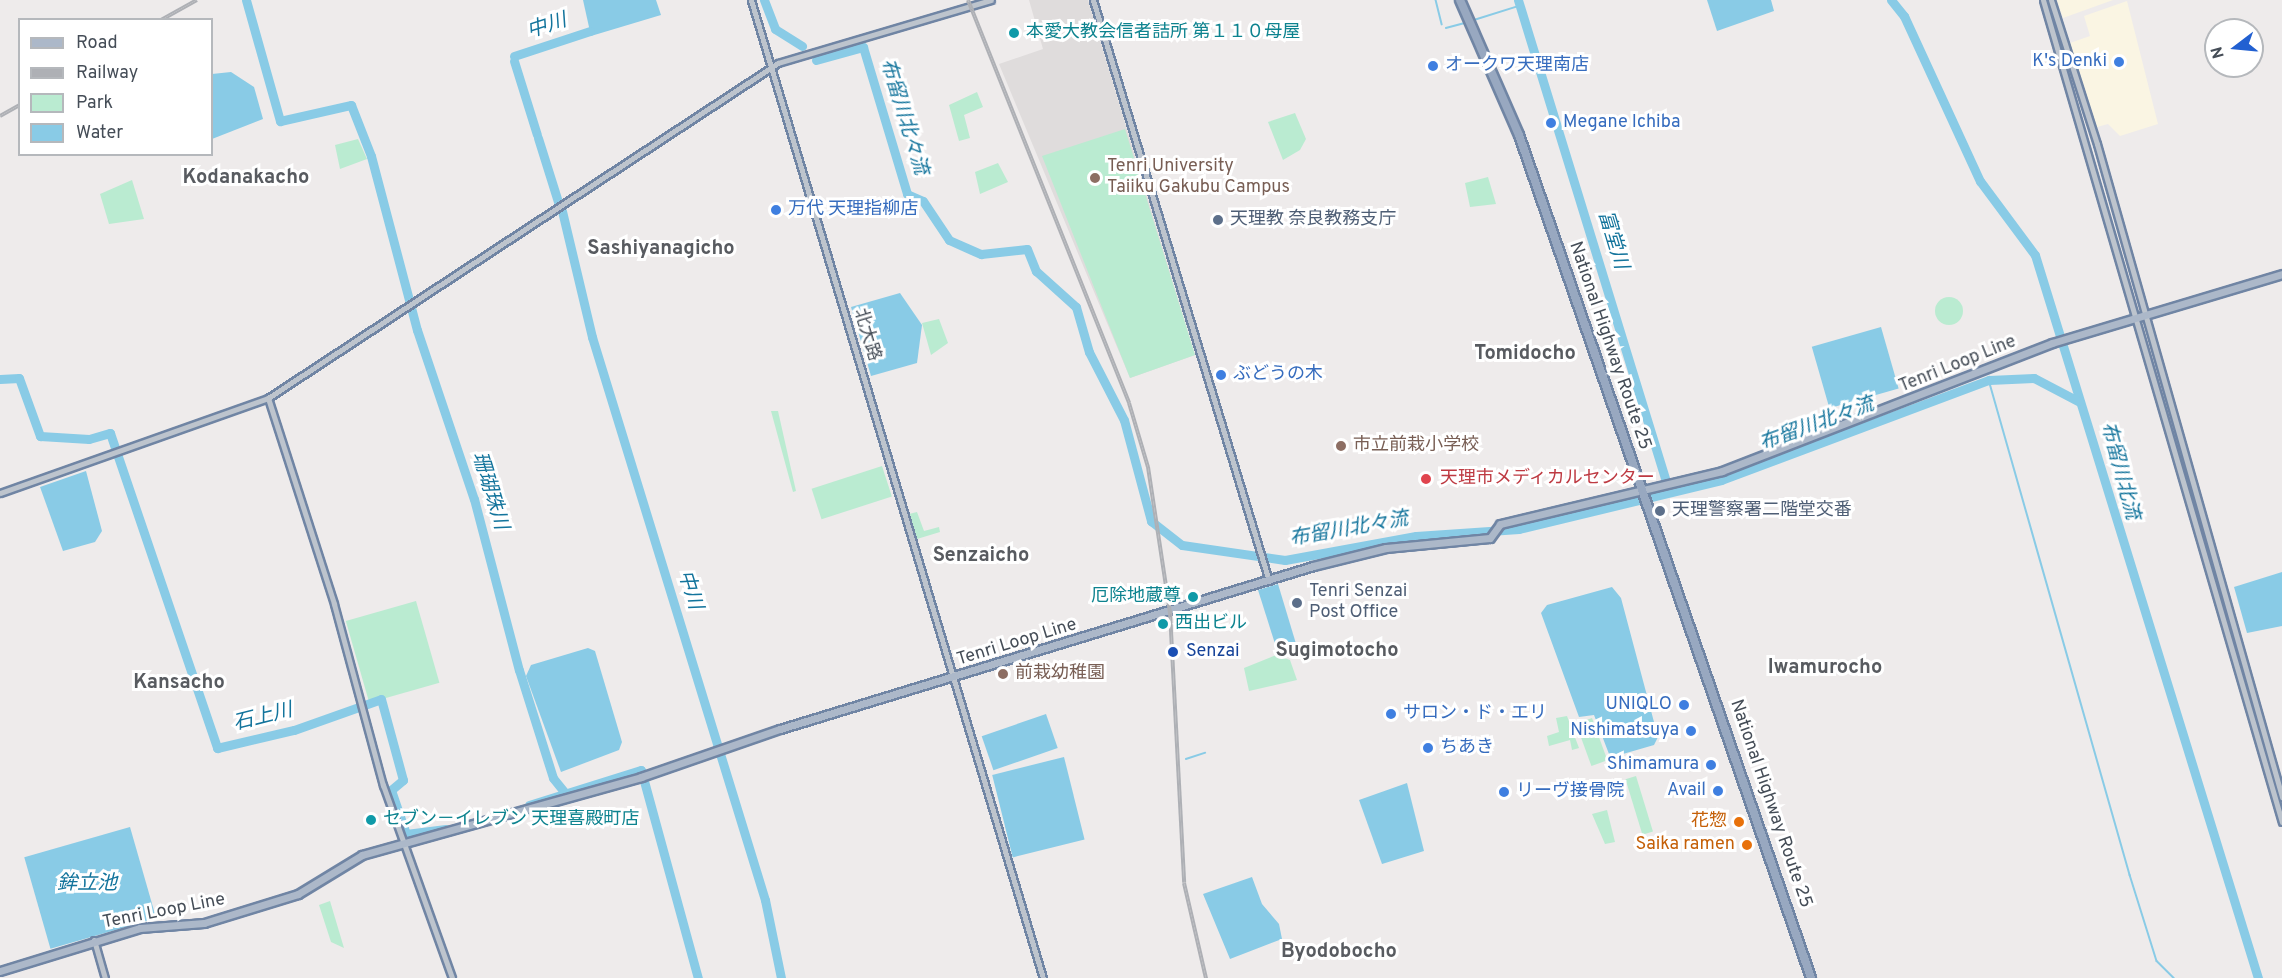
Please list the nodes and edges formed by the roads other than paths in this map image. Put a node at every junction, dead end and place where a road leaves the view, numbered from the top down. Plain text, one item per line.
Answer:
1 (752, 0) edge
2 (991, 0) edge
3 (1093, 0) edge
4 (1460, 0) edge
5 (2043, 0) edge
6 (2051, 0) edge
7 (772, 66) junction
8 (2282, 274) edge
9 (2141, 315) junction
10 (268, 398) junction
11 (0, 493) edge
12 (1645, 495) junction
13 (1269, 581) junction
14 (953, 678) junction
15 (2282, 797) edge
16 (2282, 822) edge
17 (401, 843) junction
18 (94, 940) junction
19 (0, 971) edge
20 (105, 978) edge
21 (452, 978) edge
22 (1044, 978) edge
23 (1811, 978) edge

1 - 7 street, 北大路
2 - 7 street
3 - 13 street
4 - 12 highway, National Highway Route 25
5 - 9 street
6 - 9 street
7 - 10 street
7 - 14 street, 北大路
8 - 9 main road, Tenri Loop Line
9 - 12 main road, Tenri Loop Line
9 - 15 street
9 - 16 street
10 - 11 street
10 - 17 street
12 - 13 main road, Tenri Loop Line
12 - 23 highway, National Highway Route 25
13 - 14 main road, Tenri Loop Line
14 - 17 main road, Tenri Loop Line
14 - 22 street, 北大路
17 - 18 main road, Tenri Loop Line
17 - 21 street
18 - 19 main road, Tenri Loop Line
18 - 20 street

